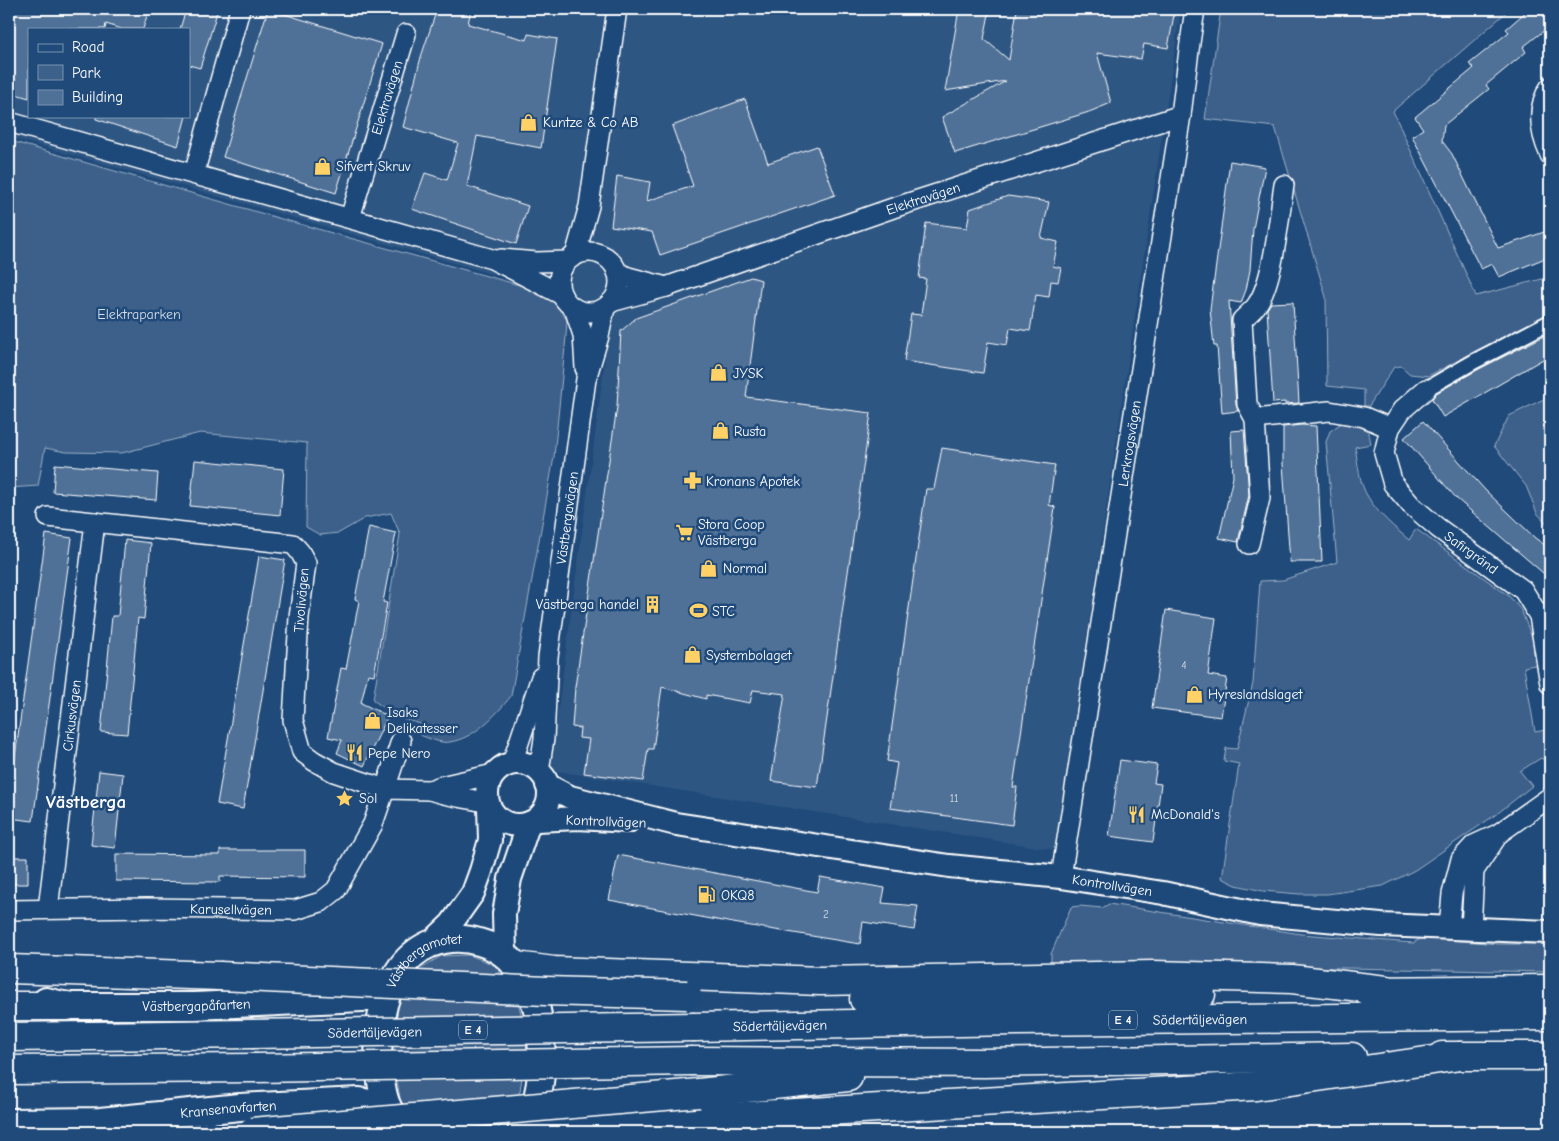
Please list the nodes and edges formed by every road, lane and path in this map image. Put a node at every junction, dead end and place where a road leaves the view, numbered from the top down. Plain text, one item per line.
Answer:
1 (240, 9) edge
2 (617, 9) edge
3 (1195, 9) edge
4 (406, 34) dead end
5 (1550, 88) edge
6 (1181, 115) junction
7 (9, 122) edge
8 (1550, 155) edge
9 (194, 174) junction
10 (1284, 185) dead end
11 (589, 206) junction
12 (350, 218) junction
13 (600, 254) junction
14 (492, 259) junction
15 (571, 259) junction
16 (617, 272) junction
17 (666, 287) junction
18 (568, 302) junction
19 (608, 305) junction
20 (1550, 322) edge
21 (586, 379) junction
22 (1426, 389) joint
23 (1255, 419) junction
24 (1390, 428) junction
25 (48, 517) dead end
26 (96, 522) junction
27 (1249, 544) dead end
28 (548, 657) junction
29 (1550, 684) edge
30 (401, 741) dead end
31 (503, 768) junction
32 (543, 778) junction
33 (386, 788) junction
34 (430, 790) junction
35 (1550, 797) edge
36 (488, 805) junction
37 (533, 822) junction
38 (676, 824) junction
39 (1498, 834) junction
40 (1061, 877) junction
41 (48, 908) junction
42 (9, 910) edge
43 (1449, 928) junction
44 (1471, 930) junction
45 (1550, 932) edge
46 (430, 944) junction
47 (510, 960) junction
48 (9, 969) edge
49 (1386, 990) junction
50 (1550, 990) edge
51 (9, 992) edge
52 (387, 995) junction
53 (9, 1006) edge
54 (67, 1006) junction
55 (1550, 1016) edge
56 (9, 1037) edge
57 (1460, 1056) junction
58 (1550, 1056) edge
59 (984, 1062) junction
60 (9, 1070) edge
61 (388, 1107) junction
62 (9, 1122) edge
63 (252, 1132) edge
64 (402, 1132) edge
65 (522, 1132) edge

1 - 9 street
2 - 11 street
3 - 6 street, Lerkrogsvägen
4 - 12 street, Elektravägen
5 - 8 street
6 - 17 street, Elektravägen
6 - 40 street, Lerkrogsvägen
7 - 9 street
9 - 12 street
10 - 23 street
11 - 13 street
11 - 15 street
12 - 14 street
13 - 15 street
13 - 16 street
14 - 15 street
14 - 18 street
15 - 18 street
16 - 17 street
16 - 19 street
17 - 19 street, Elektravägen
18 - 19 street
18 - 21 street, Västbergavägen
19 - 21 street, Västbergavägen
20 - 22 street, Safirgränd
21 - 28 street, Västbergavägen
22 - 24 street, Safirgränd
23 - 24 street
23 - 27 street
24 - 29 street, Safirgränd
25 - 26 street, Tivolivägen
26 - 33 street, Tivolivägen
26 - 41 street, Cirkusvägen
28 - 31 street, Västbergavägen
28 - 32 street, Västbergavägen
30 - 33 street, Karusellvägen
31 - 32 street
31 - 34 street
31 - 36 street
32 - 37 street
32 - 38 street, Kontrollvägen
33 - 34 street
33 - 41 street, Karusellvägen
34 - 36 street
35 - 39 street
36 - 37 street
36 - 46 street
37 - 38 street, Kontrollvägen
37 - 47 street
38 - 40 street, Kontrollvägen
39 - 43 street
39 - 44 street
40 - 43 street, Kontrollvägen
41 - 42 street, Karusellvägen
43 - 44 street, Kontrollvägen
44 - 45 street, Kontrollvägen
46 - 47 main road, Västbergamotet
46 - 52 main road, Västbergamotet
47 - 49 highway
47 - 65 main road, Västbergamotet
48 - 49 highway, bridge
49 - 50 highway
51 - 54 main road, Västbergapåfarten
52 - 54 main road, Västbergapåfarten
52 - 61 main road, Västbergamotet
53 - 54 highway
55 - 56 highway, Södertäljevägen / E 4, bridge
57 - 58 highway
57 - 59 highway
57 - 65 highway
59 - 60 highway, bridge
59 - 63 highway, bridge
61 - 62 main road, Kransenavfarten
61 - 64 main road, Västbergamotet

